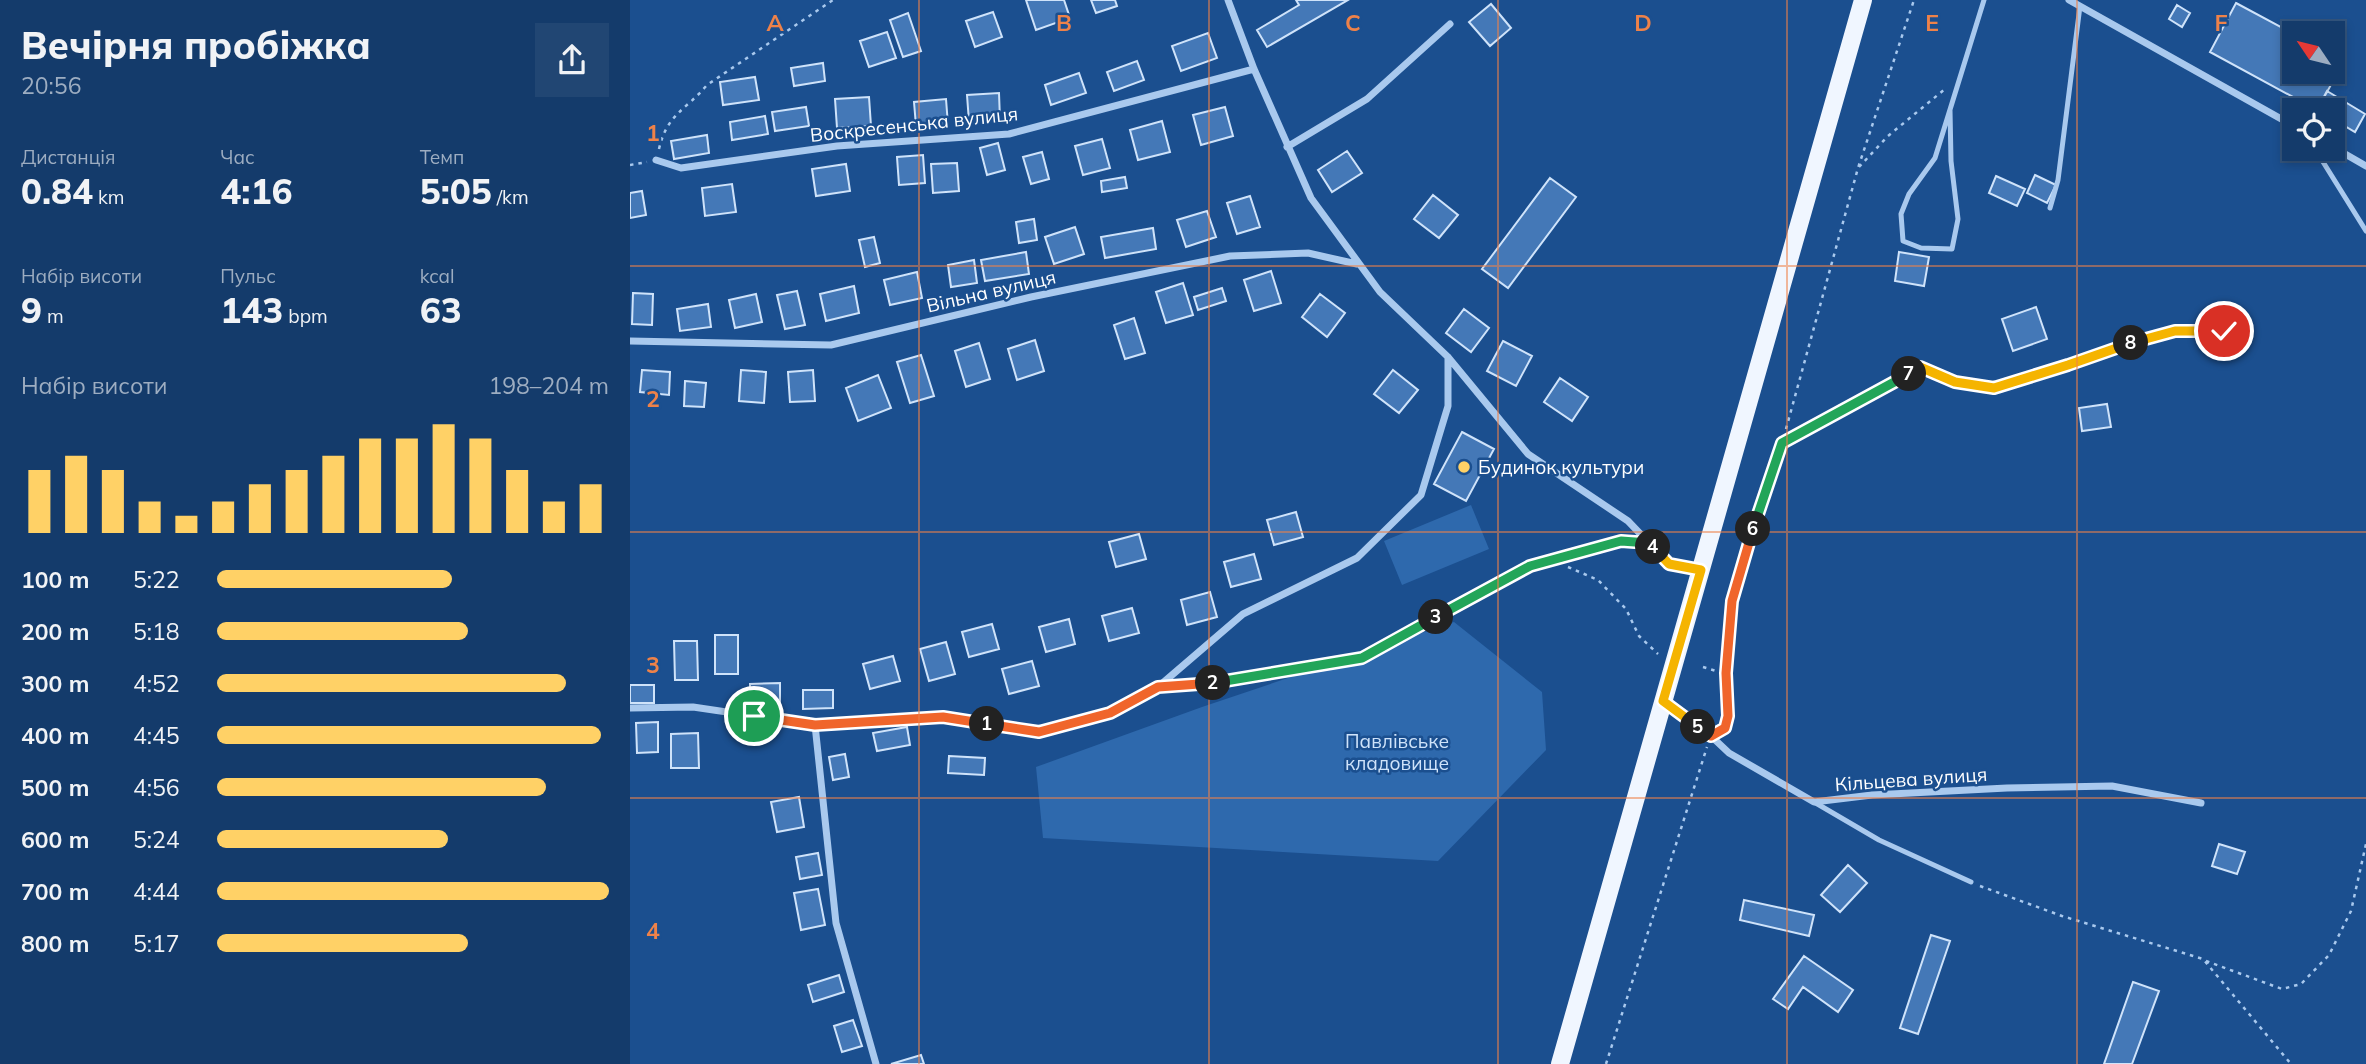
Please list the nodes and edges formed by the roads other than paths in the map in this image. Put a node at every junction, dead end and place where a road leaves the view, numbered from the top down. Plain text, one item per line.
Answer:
1 (1228, 0) edge
2 (1863, 0) edge
3 (1984, 0) edge
4 (2069, 0) edge
5 (2080, 6) junction
6 (1450, 24) dead end
7 (1254, 69) junction
8 (1950, 110) junction
9 (2282, 119) edge
10 (1287, 147) junction
11 (2345, 154) edge
12 (656, 160) road end
13 (2322, 161) edge
14 (2366, 166) edge
15 (2050, 208) dead end
16 (2366, 231) edge
17 (1357, 264) junction
18 (2224, 331) dead end
19 (630, 341) edge
20 (1448, 357) junction
21 (1649, 543) junction
22 (1701, 570) junction
23 (1158, 687) junction
24 (1663, 701) junction
25 (630, 708) edge
26 (815, 725) junction
27 (1711, 736) junction
28 (1814, 802) junction
29 (2201, 803) dead end
30 (1971, 883) road end
31 (876, 1064) edge
32 (1560, 1064) edge

1 - 7 street
2 - 22 main road
3 - 8 lane
4 - 5 street
5 - 9 street
5 - 15 lane
6 - 10 street
7 - 10 street
7 - 12 street, Воскресенська вулиця
8 - 8 lane
10 - 17 street
11 - 14 street
13 - 16 lane
17 - 19 street, Вільна вулиця
17 - 20 street
18 - 27 street
20 - 21 street
20 - 23 street
21 - 22 street
21 - 23 street
22 - 24 main road
23 - 26 street
24 - 27 street, Кільцева вулиця
24 - 32 main road
25 - 26 street
26 - 31 street
27 - 28 street, Кільцева вулиця
28 - 29 street, Кільцева вулиця
28 - 30 lane

